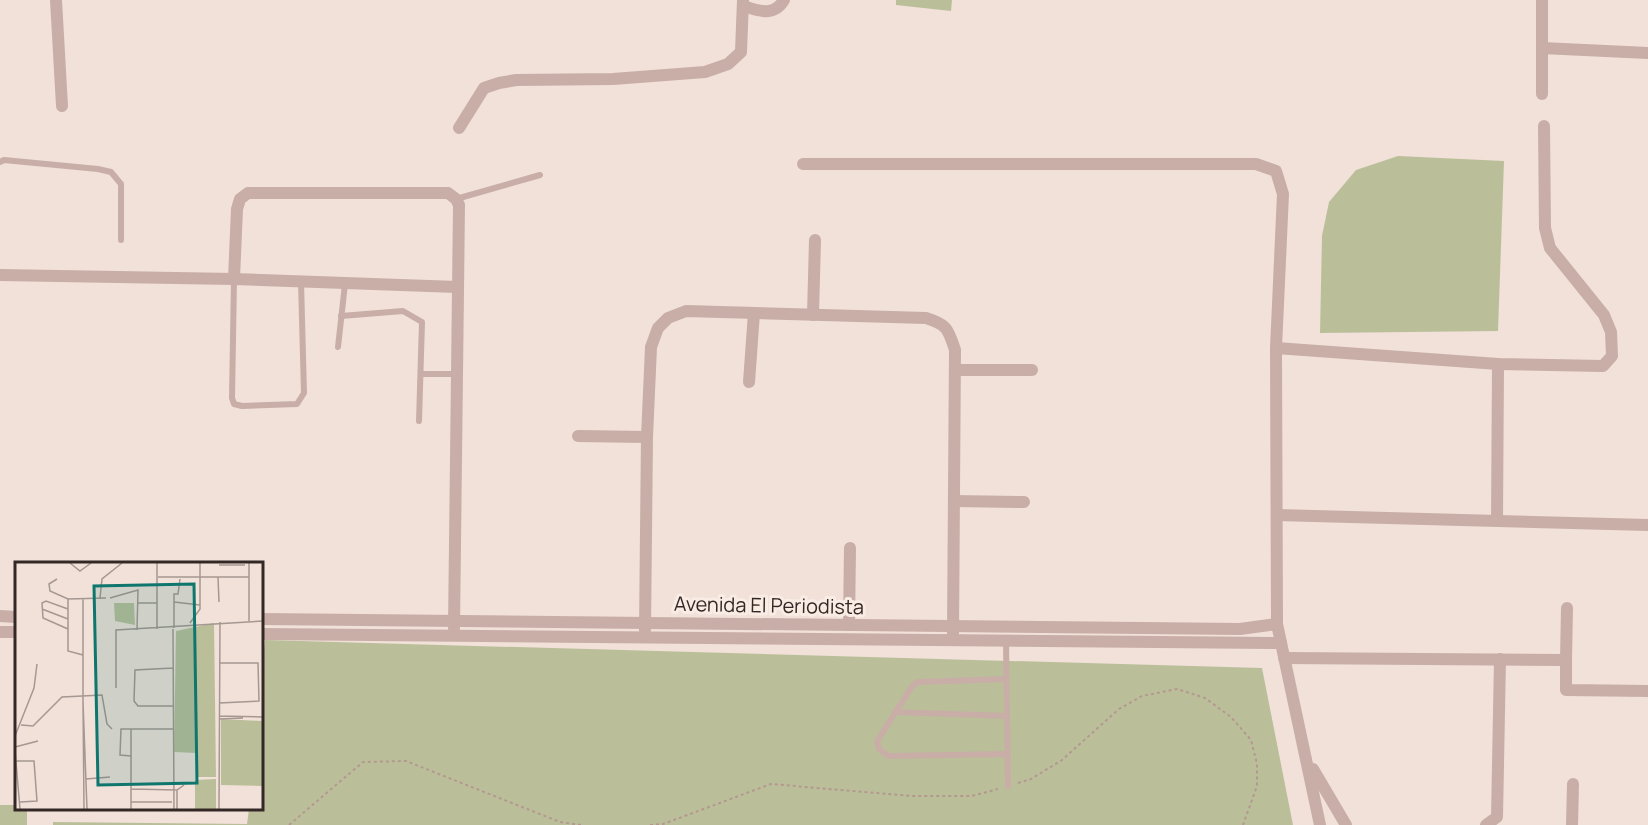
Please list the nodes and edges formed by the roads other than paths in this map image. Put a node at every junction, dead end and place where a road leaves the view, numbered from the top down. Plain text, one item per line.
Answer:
1 (56, 0) edge
2 (784, 0) edge
3 (1542, 0) edge
4 (743, 3) edge
5 (1542, 48) junction
6 (1648, 53) edge
7 (1542, 94) dead end
8 (62, 106) dead end
9 (1544, 126) dead end
10 (459, 128) dead end
11 (0, 162) edge
12 (803, 164) dead end
13 (540, 175) dead end
14 (456, 199) junction
15 (121, 240) dead end
16 (814, 240) dead end
17 (0, 275) edge
18 (234, 279) junction
19 (301, 282) junction
20 (346, 283) junction
21 (457, 287) junction
22 (754, 313) junction
23 (813, 315) junction
24 (341, 316) junction
25 (338, 347) dead end
26 (1276, 348) junction
27 (1498, 364) junction
28 (955, 370) junction
29 (1032, 370) dead end
30 (457, 374) junction
31 (421, 375) junction
32 (749, 382) dead end
33 (419, 421) dead end
34 (579, 436) dead end
35 (647, 437) junction
36 (954, 501) junction
37 (1023, 502) dead end
38 (1277, 515) junction
39 (1497, 521) junction
40 (1648, 525) edge
41 (850, 548) dead end
42 (1567, 608) dead end
43 (262, 619) edge
44 (454, 621) junction
45 (645, 623) junction
46 (1277, 624) junction
47 (849, 625) junction
48 (953, 626) junction
49 (262, 634) edge
50 (453, 636) junction
51 (645, 637) junction
52 (952, 640) junction
53 (1006, 640) junction
54 (1281, 643) junction
55 (1284, 658) junction
56 (1500, 659) junction
57 (1566, 660) junction
58 (1006, 679) junction
59 (1648, 691) edge
60 (895, 712) junction
61 (1007, 716) junction
62 (1008, 754) junction
63 (1306, 757) junction
64 (1573, 784) dead end
65 (1008, 786) road end
66 (1320, 825) edge
67 (1346, 825) edge
68 (1486, 825) edge
69 (1572, 825) edge

1 - 8 street
2 - 4 street
3 - 5 street
4 - 10 street
5 - 6 street
5 - 7 street
9 - 27 street
11 - 15 lane
12 - 26 street
13 - 14 lane
14 - 18 street
14 - 21 street
16 - 23 street
17 - 18 street
18 - 19 street
18 - 19 lane
19 - 20 street
20 - 21 street
20 - 24 lane
21 - 30 street
22 - 23 street
22 - 32 street
22 - 35 street
23 - 28 street
24 - 25 lane
24 - 31 lane
26 - 27 street
26 - 38 street
27 - 39 street
28 - 29 street
28 - 36 street
30 - 31 lane
30 - 44 street
31 - 33 lane
34 - 35 street
35 - 45 street
36 - 37 street
36 - 48 street
38 - 39 street
38 - 46 street
39 - 40 street
41 - 47 street
42 - 57 street
43 - 44 street, Avenida El Periodista
44 - 45 street, Avenida El Periodista
44 - 50 street
45 - 47 street, Avenida El Periodista
45 - 51 street
46 - 48 street, Avenida El Periodista
46 - 54 street
47 - 48 street, Avenida El Periodista
48 - 52 street
49 - 50 street
50 - 51 street
51 - 52 street
52 - 53 street
53 - 54 street
53 - 58 lane
54 - 55 street
55 - 56 street
55 - 63 street
56 - 57 street
56 - 68 street
57 - 59 street
58 - 60 lane
58 - 61 lane
60 - 61 lane
60 - 62 lane
61 - 62 lane
62 - 65 lane
63 - 66 street
63 - 67 street
64 - 69 street

